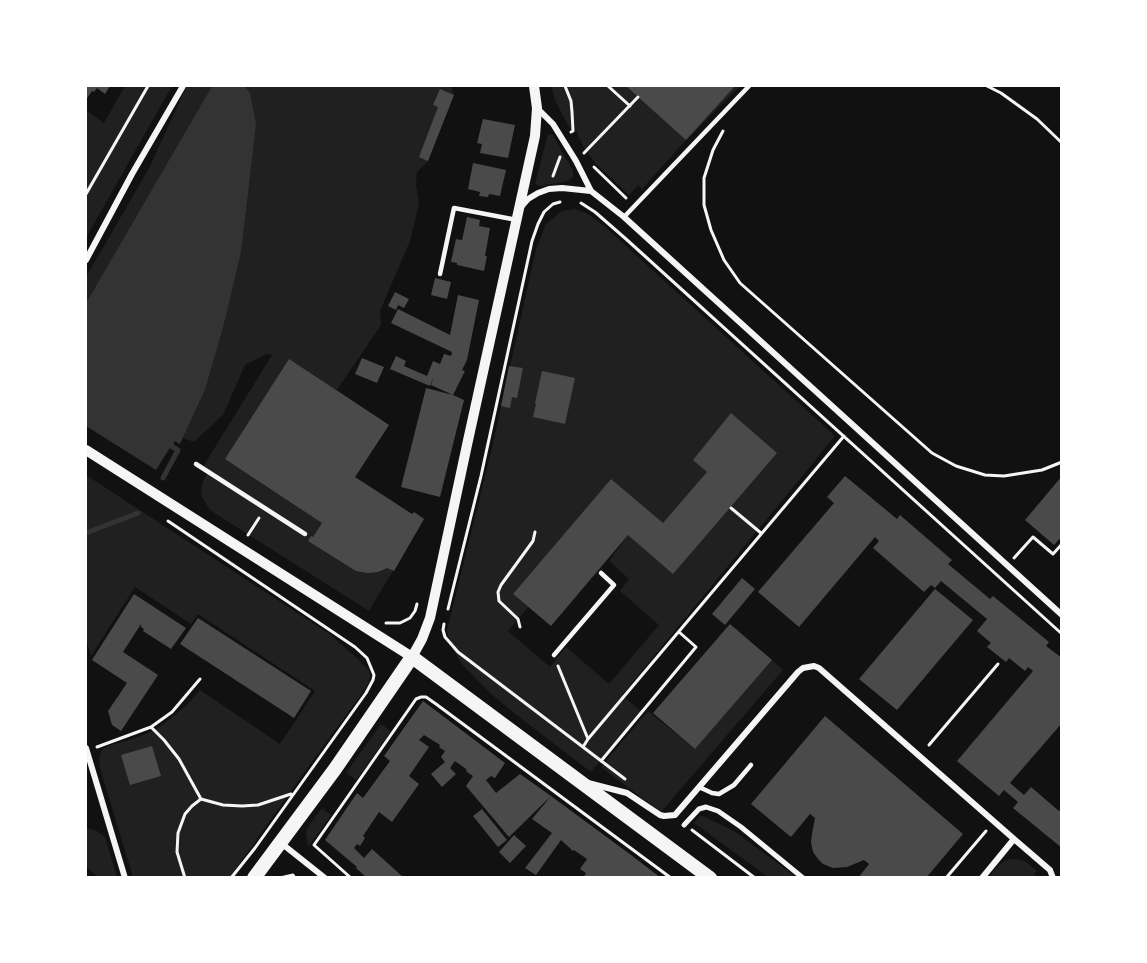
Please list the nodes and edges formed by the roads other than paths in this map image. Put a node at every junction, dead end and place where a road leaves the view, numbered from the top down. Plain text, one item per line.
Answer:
1 (183, 86) edge
2 (534, 86) edge
3 (749, 86) edge
4 (537, 108) junction
5 (591, 191) junction
6 (520, 208) junction
7 (624, 217) junction
8 (517, 220) junction
9 (88, 250) edge
10 (86, 260) edge
11 (440, 274) dead end
12 (86, 450) edge
13 (196, 464) dead end
14 (305, 534) dead end
15 (601, 573) dead end
16 (1062, 615) edge
17 (554, 655) road end
18 (412, 657) junction
19 (86, 750) edge
20 (751, 765) dead end
21 (582, 782) junction
22 (699, 787) junction
23 (684, 825) dead end
24 (1014, 839) junction
25 (280, 843) junction
26 (125, 878) edge
27 (254, 878) edge
28 (325, 878) edge
29 (710, 878) edge
30 (803, 878) edge
31 (982, 878) edge
32 (1053, 878) edge

1 - 9 street
2 - 4 street
3 - 7 lane
4 - 5 street
4 - 6 street
5 - 6 street
5 - 7 street
6 - 8 street
7 - 16 street
8 - 11 lane
8 - 18 street
9 - 10 street
12 - 18 street
13 - 14 lane
15 - 17 lane
18 - 21 main road
18 - 25 main road
19 - 26 street
20 - 22 lane
21 - 22 street
21 - 29 main road
22 - 24 street
23 - 30 street
24 - 31 street
24 - 32 street
25 - 27 main road
25 - 28 street

